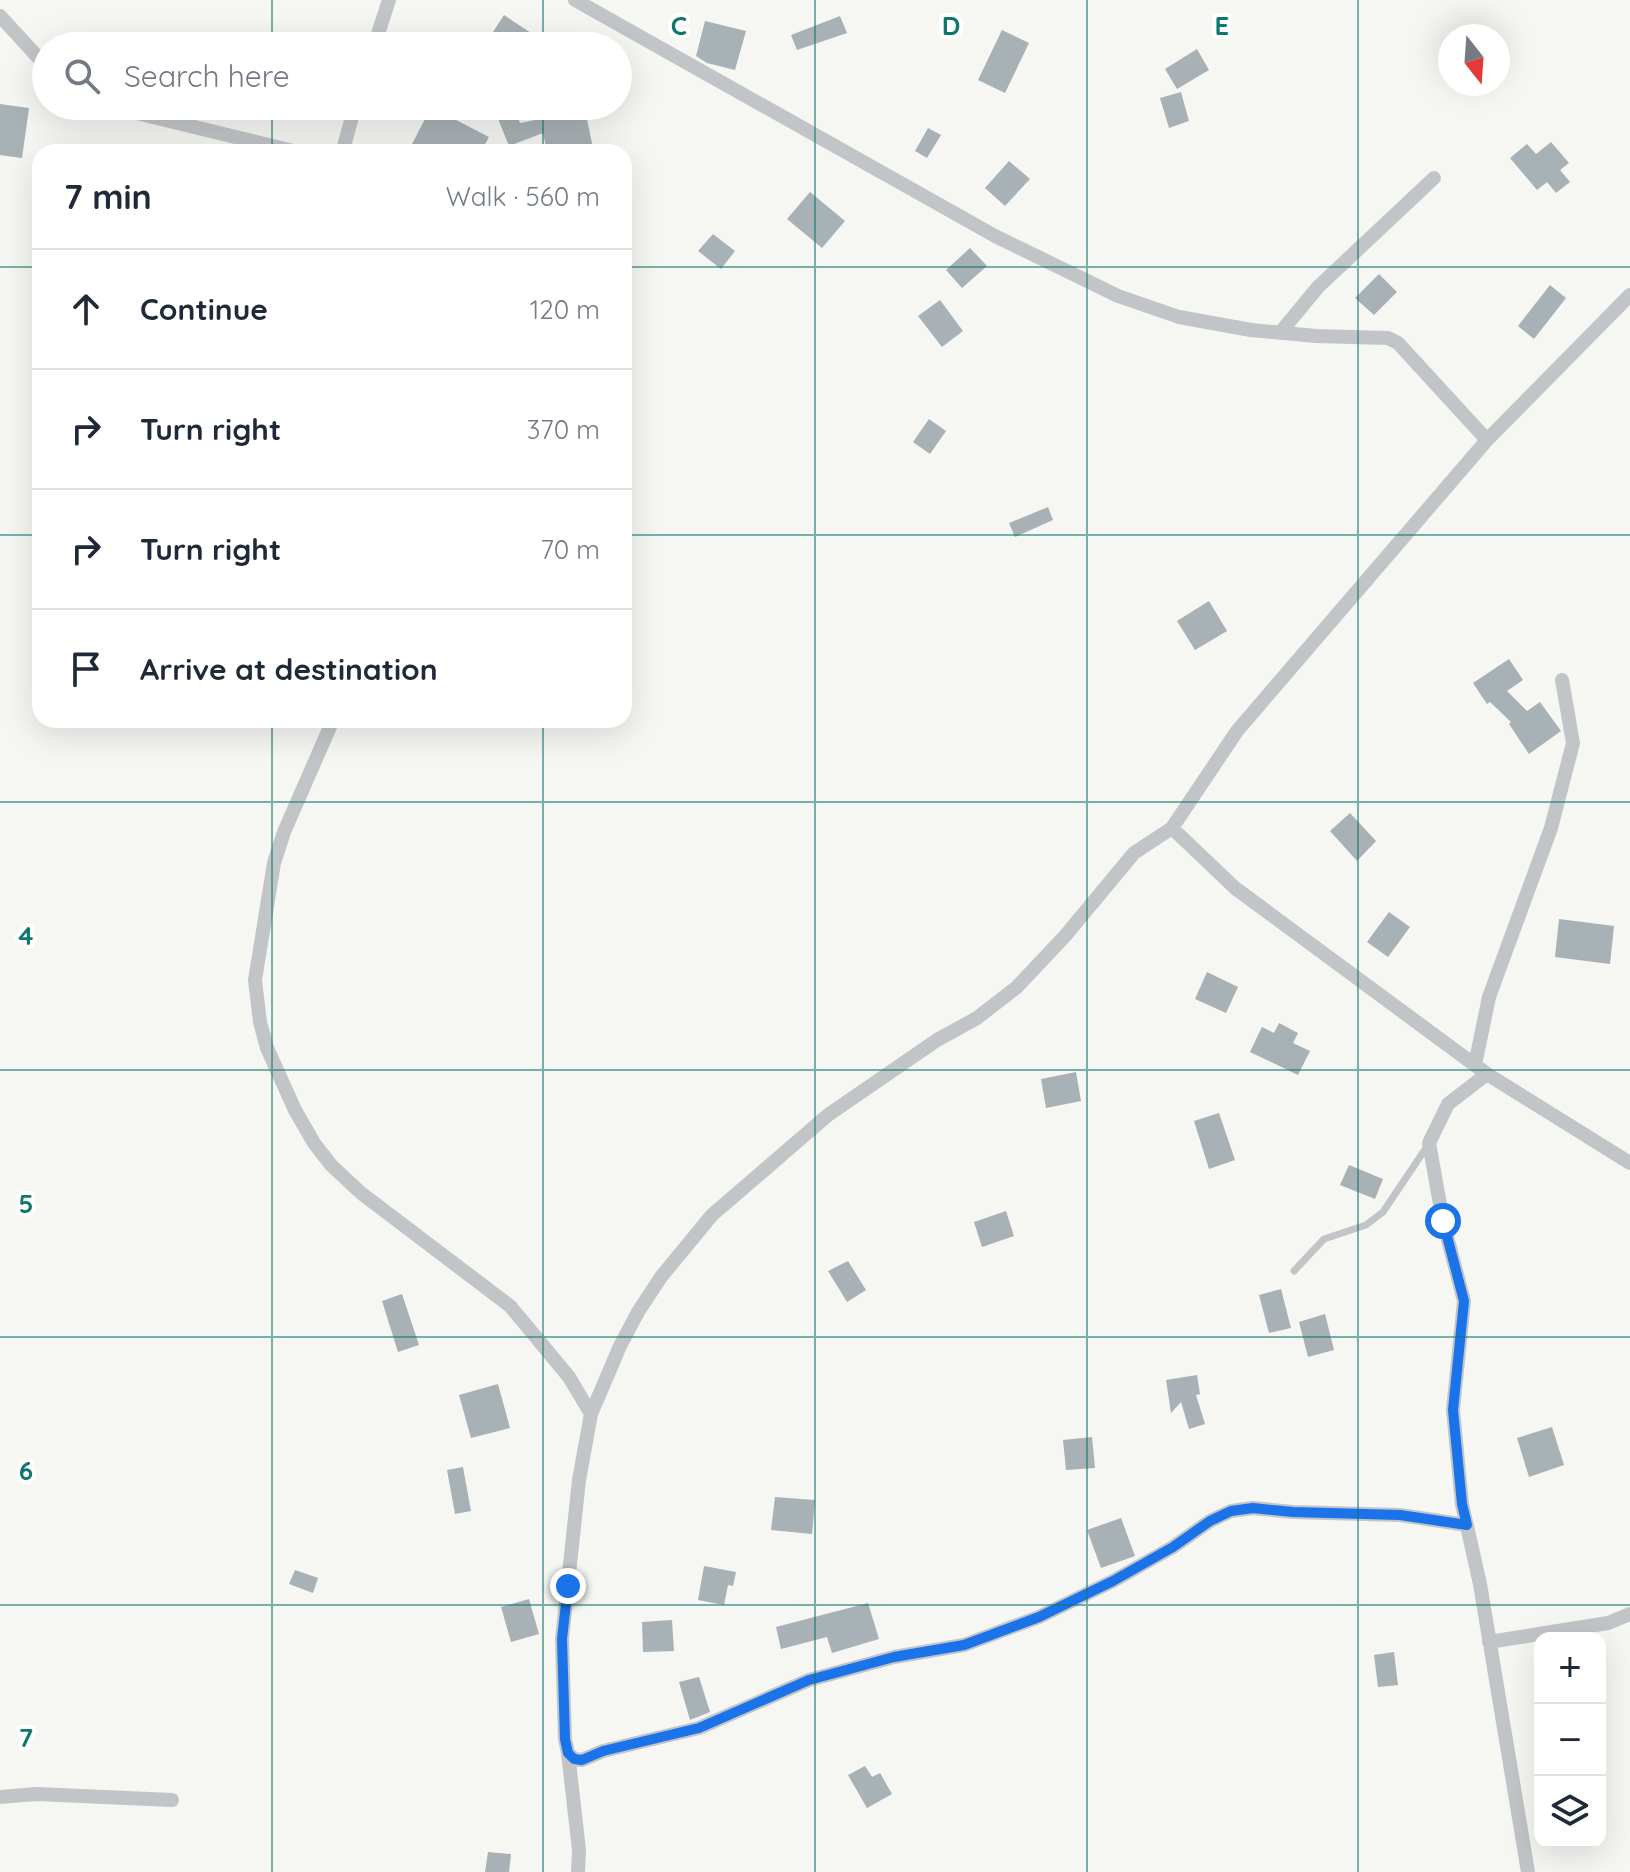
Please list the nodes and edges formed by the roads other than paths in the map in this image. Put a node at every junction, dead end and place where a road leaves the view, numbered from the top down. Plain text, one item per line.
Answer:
1 (389, 0) edge
2 (575, 0) edge
3 (0, 16) edge
4 (379, 32) edge
5 (632, 32) edge
6 (632, 32) edge
7 (32, 51) edge
8 (166, 120) edge
9 (351, 120) edge
10 (264, 144) edge
11 (345, 144) edge
12 (1434, 178) dead end
13 (1630, 295) edge
14 (1280, 333) junction
15 (1487, 440) junction
16 (1562, 680) dead end
17 (330, 728) edge
18 (1172, 828) junction
19 (1481, 1069) junction
20 (1429, 1143) junction
21 (1630, 1163) edge
22 (1294, 1271) dead end
23 (591, 1414) junction
24 (1467, 1525) junction
25 (1630, 1614) edge
26 (1489, 1642) junction
27 (568, 1753) junction
28 (0, 1797) edge
29 (172, 1800) dead end
30 (578, 1872) edge
31 (1528, 1872) edge

1 - 4 street
2 - 5 street
3 - 7 street
6 - 14 street
8 - 10 street
9 - 11 street
12 - 14 street
13 - 15 street
14 - 15 street
15 - 18 street
16 - 19 street
17 - 23 street
18 - 19 street
18 - 23 street
19 - 20 street
19 - 21 street
20 - 22 lane
20 - 24 street
23 - 27 street
24 - 26 street
24 - 27 street
25 - 26 street
26 - 31 street
27 - 30 street
28 - 29 street

